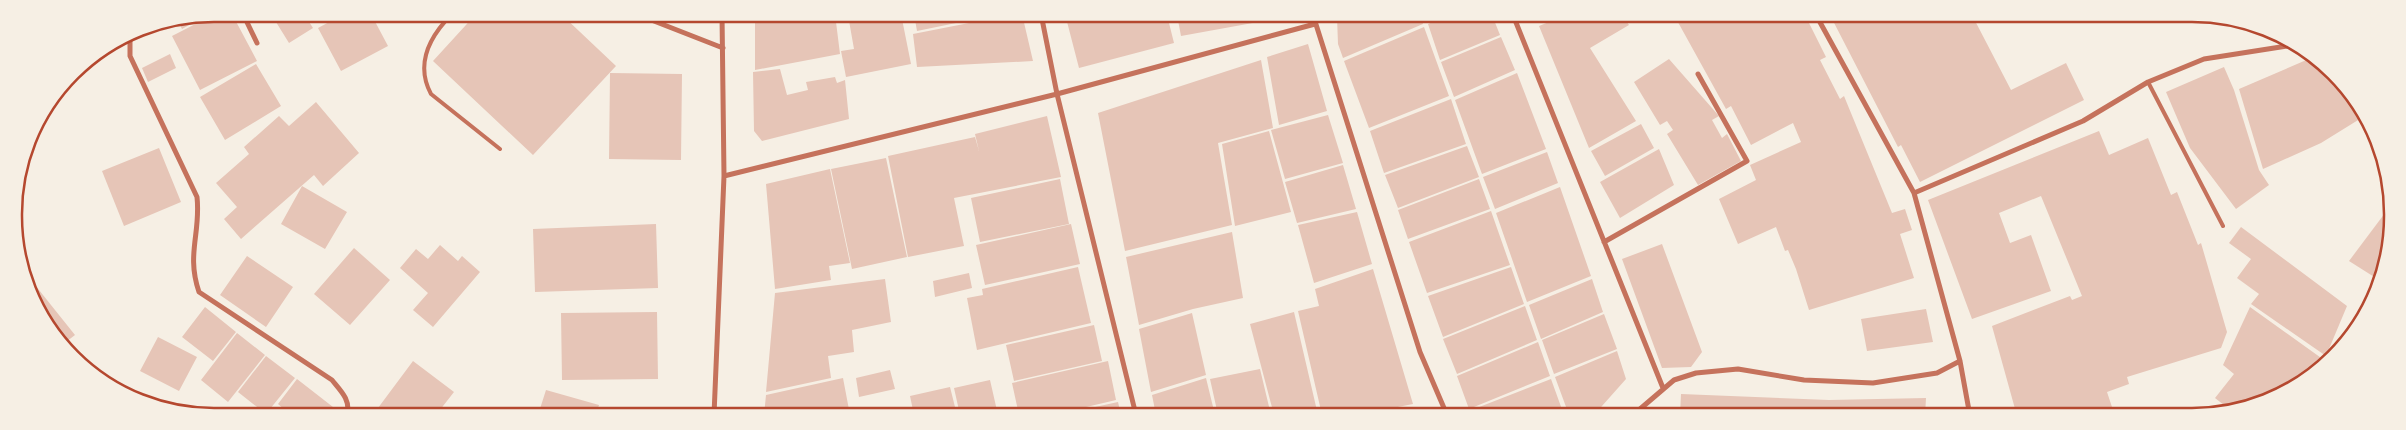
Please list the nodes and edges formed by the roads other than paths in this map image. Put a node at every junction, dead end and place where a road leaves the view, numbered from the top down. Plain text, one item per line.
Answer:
1 (247, 22) edge
2 (444, 22) edge
3 (656, 22) edge
4 (722, 22) edge
5 (1044, 22) edge
6 (1516, 22) edge
7 (1820, 22) edge
8 (1315, 24) joint
9 (130, 42) edge
10 (257, 43) dead end
11 (2284, 46) edge
12 (723, 48) junction
13 (1698, 74) dead end
14 (2148, 82) junction
15 (1057, 94) junction
16 (500, 148) dead end
17 (724, 176) junction
18 (1914, 193) junction
19 (2223, 226) dead end
20 (1604, 242) junction
21 (1960, 361) junction
22 (1663, 388) junction
23 (349, 408) edge
24 (714, 408) edge
25 (1134, 408) edge
26 (1444, 408) edge
27 (1642, 408) edge
28 (1969, 408) edge

1 - 10 street
2 - 16 lane
3 - 12 street
4 - 12 street
5 - 15 street
6 - 20 street
7 - 18 street
8 - 15 street
8 - 26 street
9 - 23 street
11 - 14 street
12 - 17 street
13 - 20 street
14 - 18 street
14 - 19 lane
15 - 17 street
15 - 25 street
17 - 24 street
18 - 21 street
20 - 22 street
21 - 22 street
21 - 28 street
22 - 27 street

